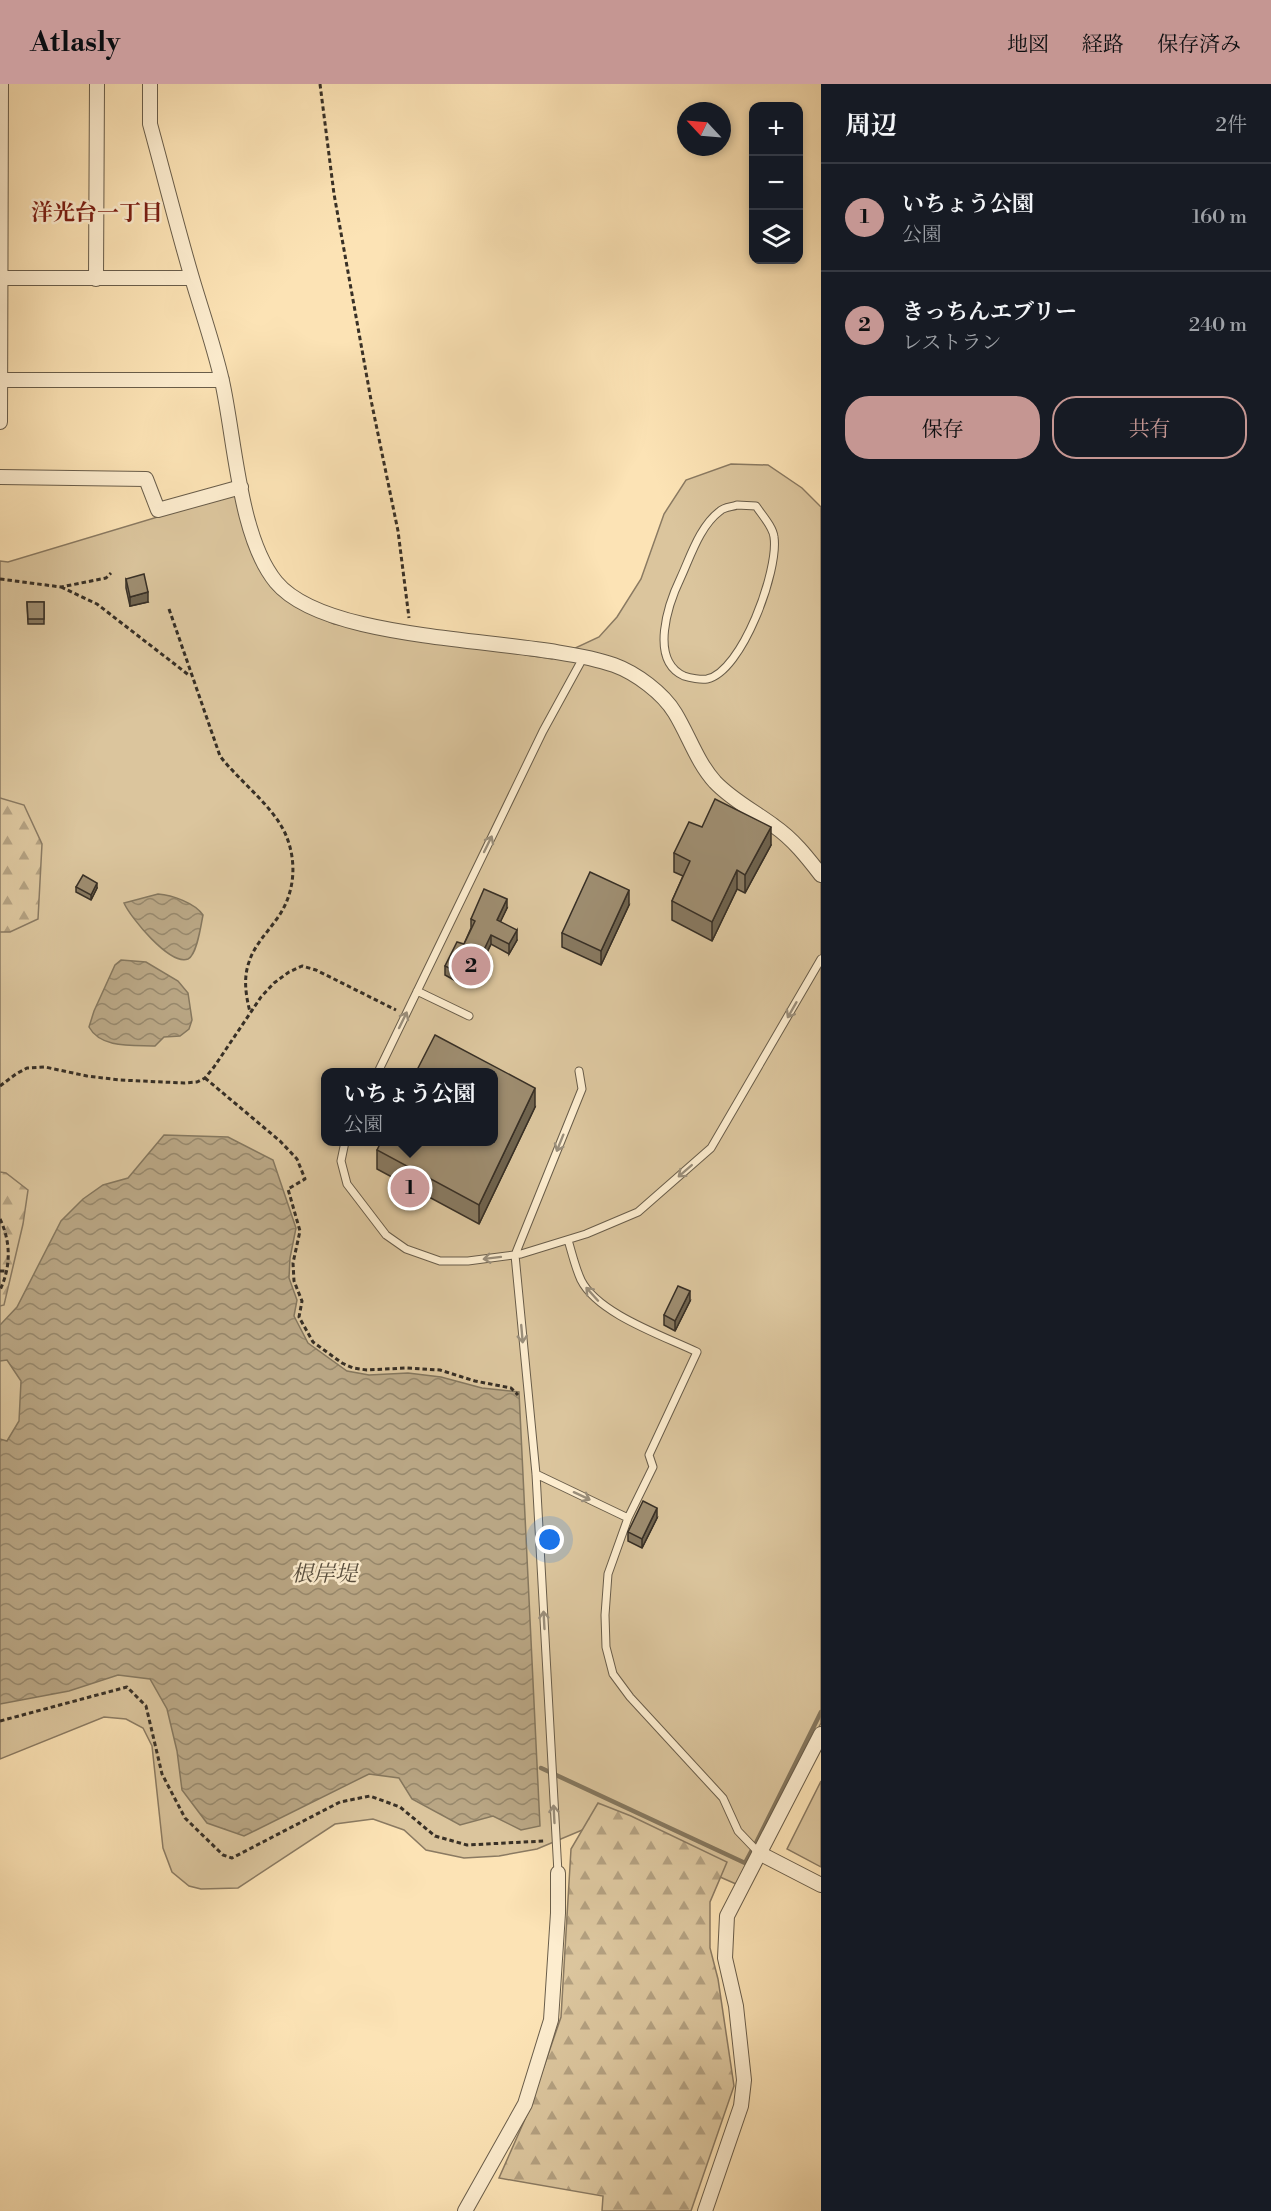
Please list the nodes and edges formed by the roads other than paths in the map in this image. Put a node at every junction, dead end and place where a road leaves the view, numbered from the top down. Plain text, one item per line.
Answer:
1 (1, 84) edge
2 (97, 84) edge
3 (150, 84) edge
4 (1, 278) edge
5 (192, 278) junction
6 (96, 279) junction
7 (0, 380) edge
8 (222, 380) junction
9 (0, 422) edge
10 (0, 477) edge
11 (241, 487) junction
12 (583, 658) junction
13 (707, 679) joint
14 (821, 875) edge
15 (821, 959) edge
16 (417, 991) junction
17 (469, 1016) dead end
18 (380, 1068) edge
19 (579, 1071) dead end
20 (344, 1146) edge
21 (568, 1240) junction
22 (515, 1255) junction
23 (536, 1474) junction
24 (628, 1518) junction
25 (821, 1734) edge
26 (759, 1853) junction
27 (558, 1873) joint
28 (821, 1885) edge
29 (465, 2211) edge
30 (705, 2211) edge

1 - 4 street
2 - 6 street
3 - 5 street
4 - 6 street
4 - 7 street
5 - 6 street
5 - 8 street
7 - 8 street
7 - 9 street
8 - 11 street
10 - 11 street
11 - 12 street
12 - 14 street
16 -> 12 lane
13 - 13 lane
15 -> 21 lane
16 - 17 lane
18 -> 16 lane
19 -> 22 lane
22 -> 20 lane
21 - 22 lane
24 -> 21 lane
22 -> 23 lane
23 -> 24 lane
27 -> 23 lane
24 - 26 lane
25 - 26 street
26 - 28 street
26 - 30 street
27 - 29 street

